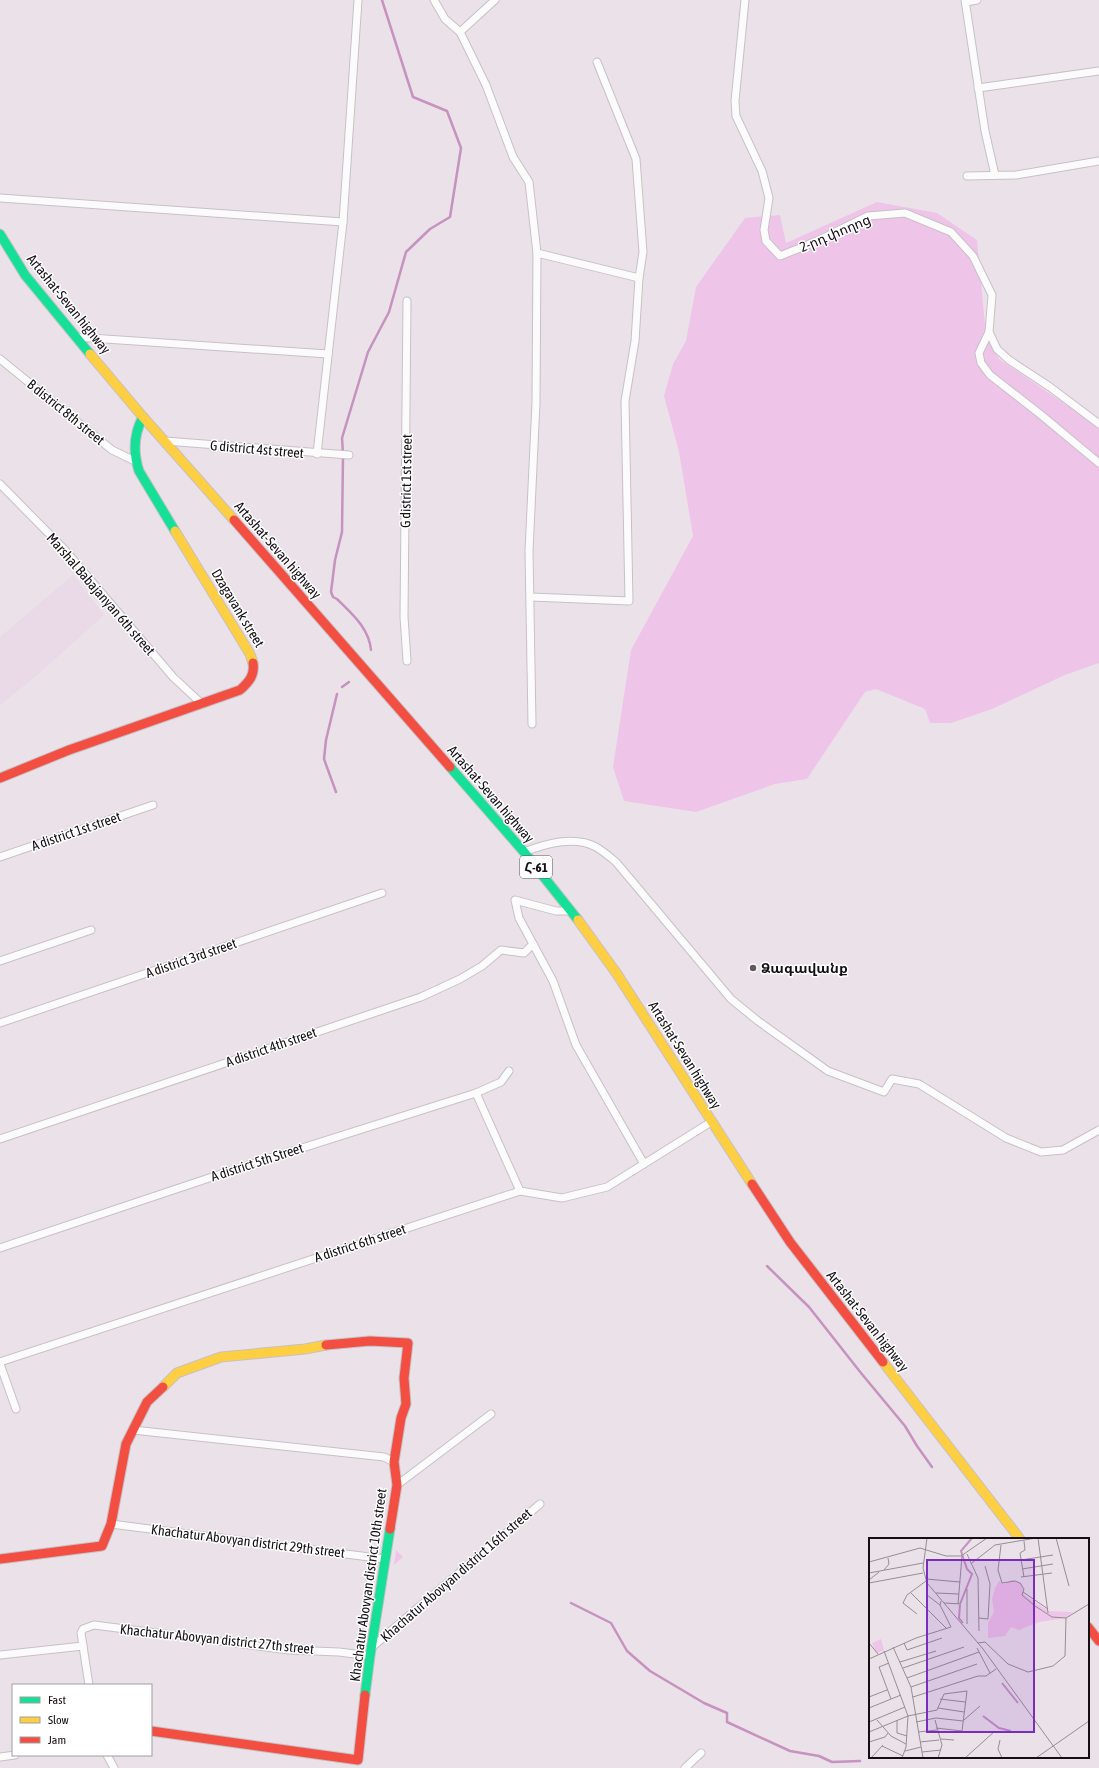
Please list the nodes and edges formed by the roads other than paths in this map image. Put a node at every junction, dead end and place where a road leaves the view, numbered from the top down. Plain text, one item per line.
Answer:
1 (358, 0) edge
2 (434, 0) edge
3 (495, 0) edge
4 (745, 0) edge
5 (977, 0) edge
6 (966, 1) edge
7 (460, 32) junction
8 (597, 62) dead end
9 (1099, 71) edge
10 (978, 88) junction
11 (1099, 161) edge
12 (994, 175) junction
13 (967, 176) dead end
14 (0, 198) edge
15 (343, 222) junction
16 (0, 234) edge
17 (537, 253) junction
18 (639, 278) junction
19 (407, 301) dead end
20 (989, 332) junction
21 (76, 337) junction
22 (328, 354) junction
23 (0, 359) edge
24 (143, 417) junction
25 (1099, 424) edge
26 (165, 441) junction
27 (317, 454) junction
28 (349, 455) dead end
29 (135, 461) junction
30 (1099, 463) edge
31 (0, 484) edge
32 (531, 597) junction
33 (407, 661) dead end
34 (202, 704) junction
35 (532, 724) dead end
36 (0, 778) edge
37 (153, 805) dead end
38 (524, 852) junction
39 (0, 857) edge
40 (382, 893) dead end
41 (571, 911) junction
42 (91, 930) dead end
43 (533, 944) junction
44 (0, 961) edge
45 (0, 1023) edge
46 (509, 1071) dead end
47 (476, 1093) junction
48 (711, 1122) junction
49 (1099, 1130) edge
50 (0, 1139) edge
51 (644, 1164) junction
52 (520, 1191) junction
53 (0, 1248) edge
54 (0, 1363) edge
55 (16, 1409) dead end
56 (491, 1414) dead end
57 (133, 1430) junction
58 (394, 1462) junction
59 (397, 1485) junction
60 (540, 1504) dead end
61 (111, 1524) junction
62 (1019, 1538) edge
63 (385, 1558) junction
64 (0, 1559) edge
65 (1089, 1628) edge
66 (1099, 1642) edge
67 (83, 1646) junction
68 (371, 1652) junction
69 (0, 1655) edge
70 (89, 1684) edge
71 (152, 1732) edge
72 (701, 1753) dead end
73 (12, 1755) edge
74 (108, 1756) edge
75 (0, 1757) edge
76 (114, 1768) edge
77 (685, 1768) edge

1 - 15 street
2 - 7 street
3 - 7 street
4 - 20 street, 2-րդ փողոց
5 - 6 street
6 - 10 street
7 - 17 street
8 - 18 street
9 - 10 street
10 - 12 street
11 - 12 street
12 - 13 street
14 - 15 street
15 - 22 street
16 - 21 street, Artashat-Sevan highway / Հ-61
17 - 18 street
17 - 32 street
18 - 32 street
19 - 33 street, G district 1st street
20 - 25 street
20 - 30 street, 2-րդ փողոց
21 - 22 street
21 - 24 street, Artashat-Sevan highway / Հ-61
22 - 27 street
23 - 29 street, B district 8th street
24 - 26 street, Artashat-Sevan highway / Հ-61
24 - 29 street, Dzagavank street
26 - 27 street, G district 4st street
26 - 38 street, Artashat-Sevan highway / Հ-61
27 - 28 street, G district 4st street
29 - 34 street, Dzagavank street
31 - 34 street, Marshal Babajanyan 6th street
32 - 35 street
34 - 36 street, Dzagavank street
37 - 39 street, A district 1st street
38 - 41 street, Artashat-Sevan highway / Հ-61
38 - 49 street
40 - 45 street, A district 3rd street
41 - 43 street
41 - 48 street, Artashat-Sevan highway / Հ-61
42 - 44 street
43 - 50 street, A district 4th street
43 - 51 street
46 - 47 street, A district 5th Street
47 - 52 street
47 - 53 street, A district 5th Street
48 - 51 street, A district 6th street
48 - 62 street, Artashat-Sevan highway / Հ-61
51 - 52 street, A district 6th street
52 - 54 street, A district 6th street
54 - 55 street
56 - 59 street
57 - 58 street
57 - 58 street, Khachatur Abovyan district 10th street
57 - 61 street
58 - 59 street, Khachatur Abovyan district 10th street
59 - 63 street, Khachatur Abovyan district 10th street
60 - 68 street, Khachatur Abovyan district 16th street
61 - 63 street, Khachatur Abovyan district 29th street
61 - 64 street
63 - 68 street, Khachatur Abovyan district 10th street
65 - 66 street
67 - 68 street, Khachatur Abovyan district 27th street
67 - 69 street
67 - 70 street
68 - 71 street, Khachatur Abovyan district 10th street
72 - 77 street
73 - 75 street
74 - 76 street

